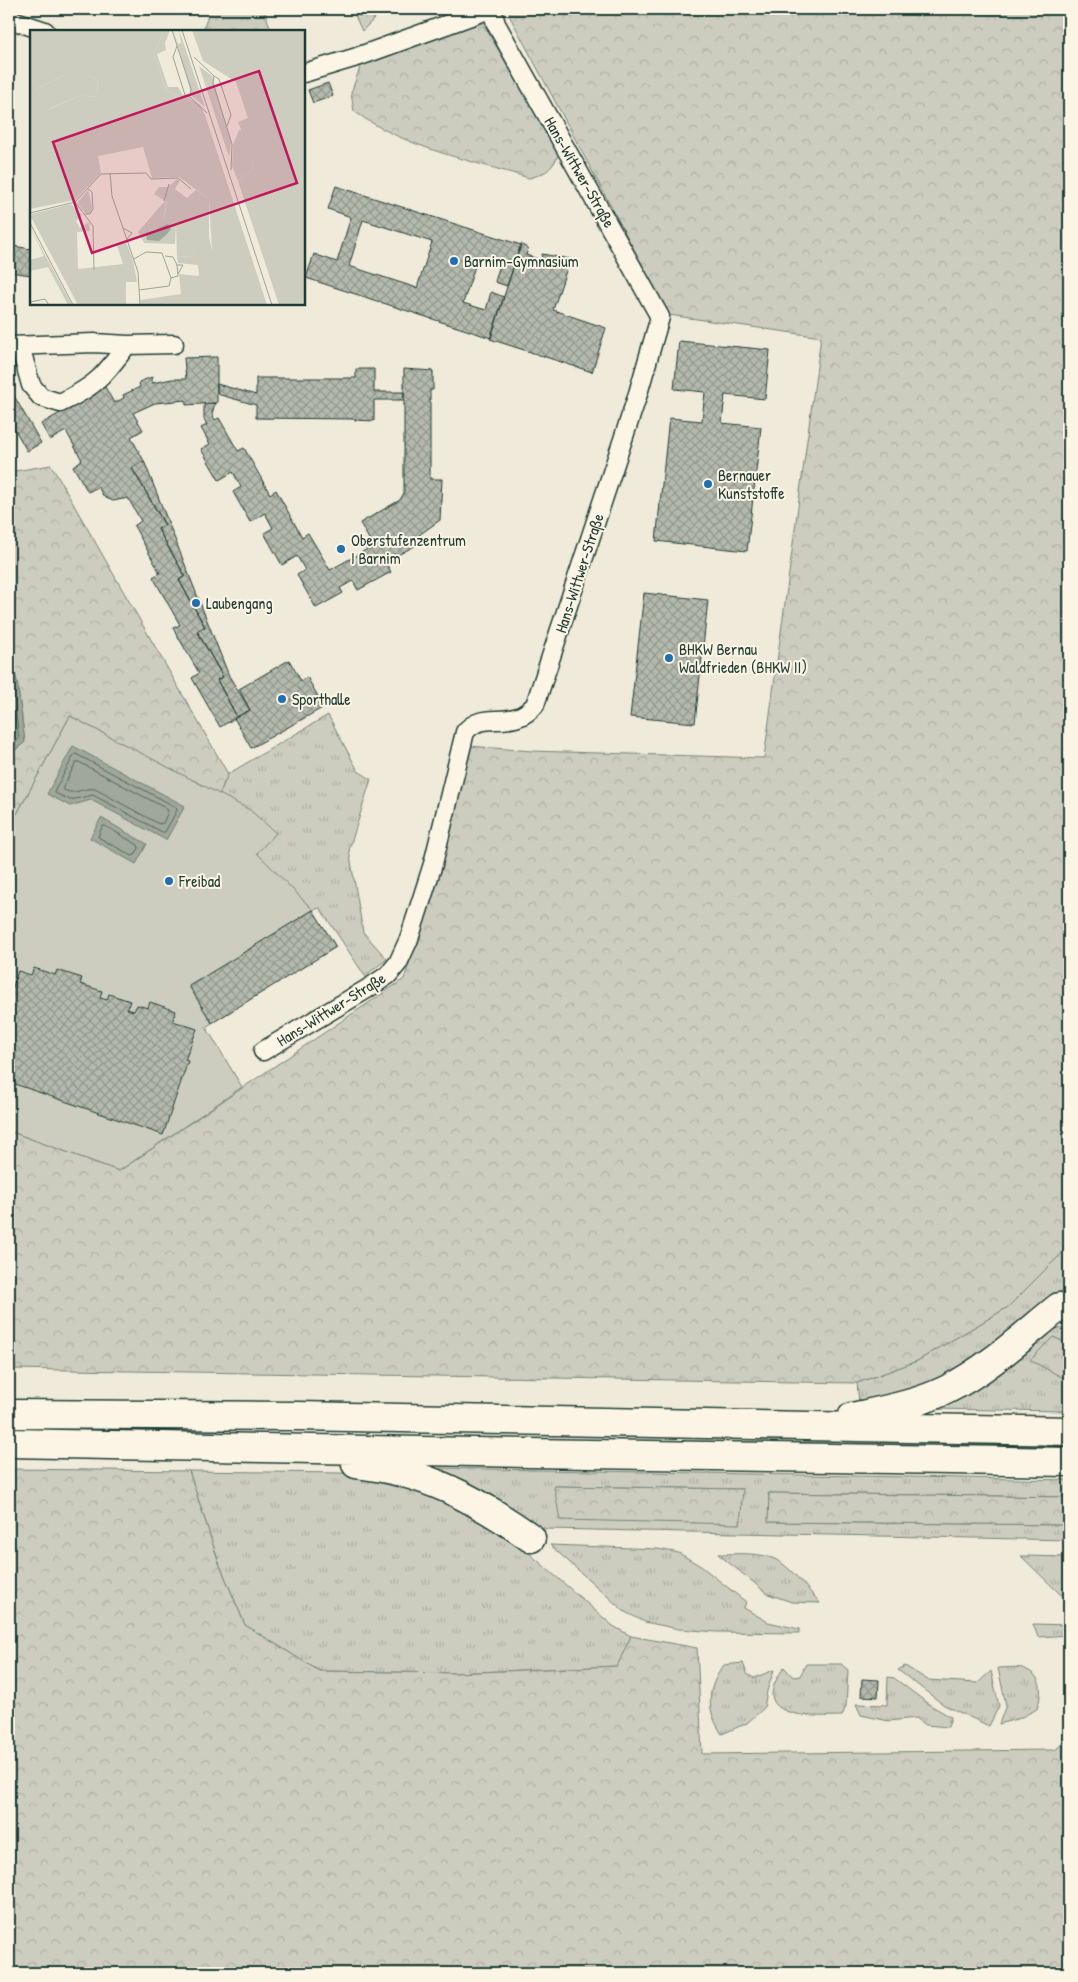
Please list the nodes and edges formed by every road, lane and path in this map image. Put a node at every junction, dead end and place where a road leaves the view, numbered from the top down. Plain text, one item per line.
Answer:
1 (491, 9) edge
2 (9, 20) edge
3 (42, 30) edge
4 (305, 74) edge
5 (174, 344) dead end
6 (127, 345) junction
7 (14, 346) edge
8 (263, 1051) dead end
9 (1059, 1307) dead end
10 (9, 1414) edge
11 (809, 1426) junction
12 (1069, 1431) edge
13 (9, 1443) edge
14 (302, 1450) junction
15 (1069, 1462) edge
16 (531, 1538) dead end

1 - 4 street, Hans-Wittwer-Straße
1 - 8 street, Hans-Wittwer-Straße
2 - 3 street
5 - 6 street
6 - 7 street
6 - 7 street
9 - 11 highway
10 - 11 highway
11 - 12 highway
13 - 14 highway
14 - 15 highway
14 - 16 highway

